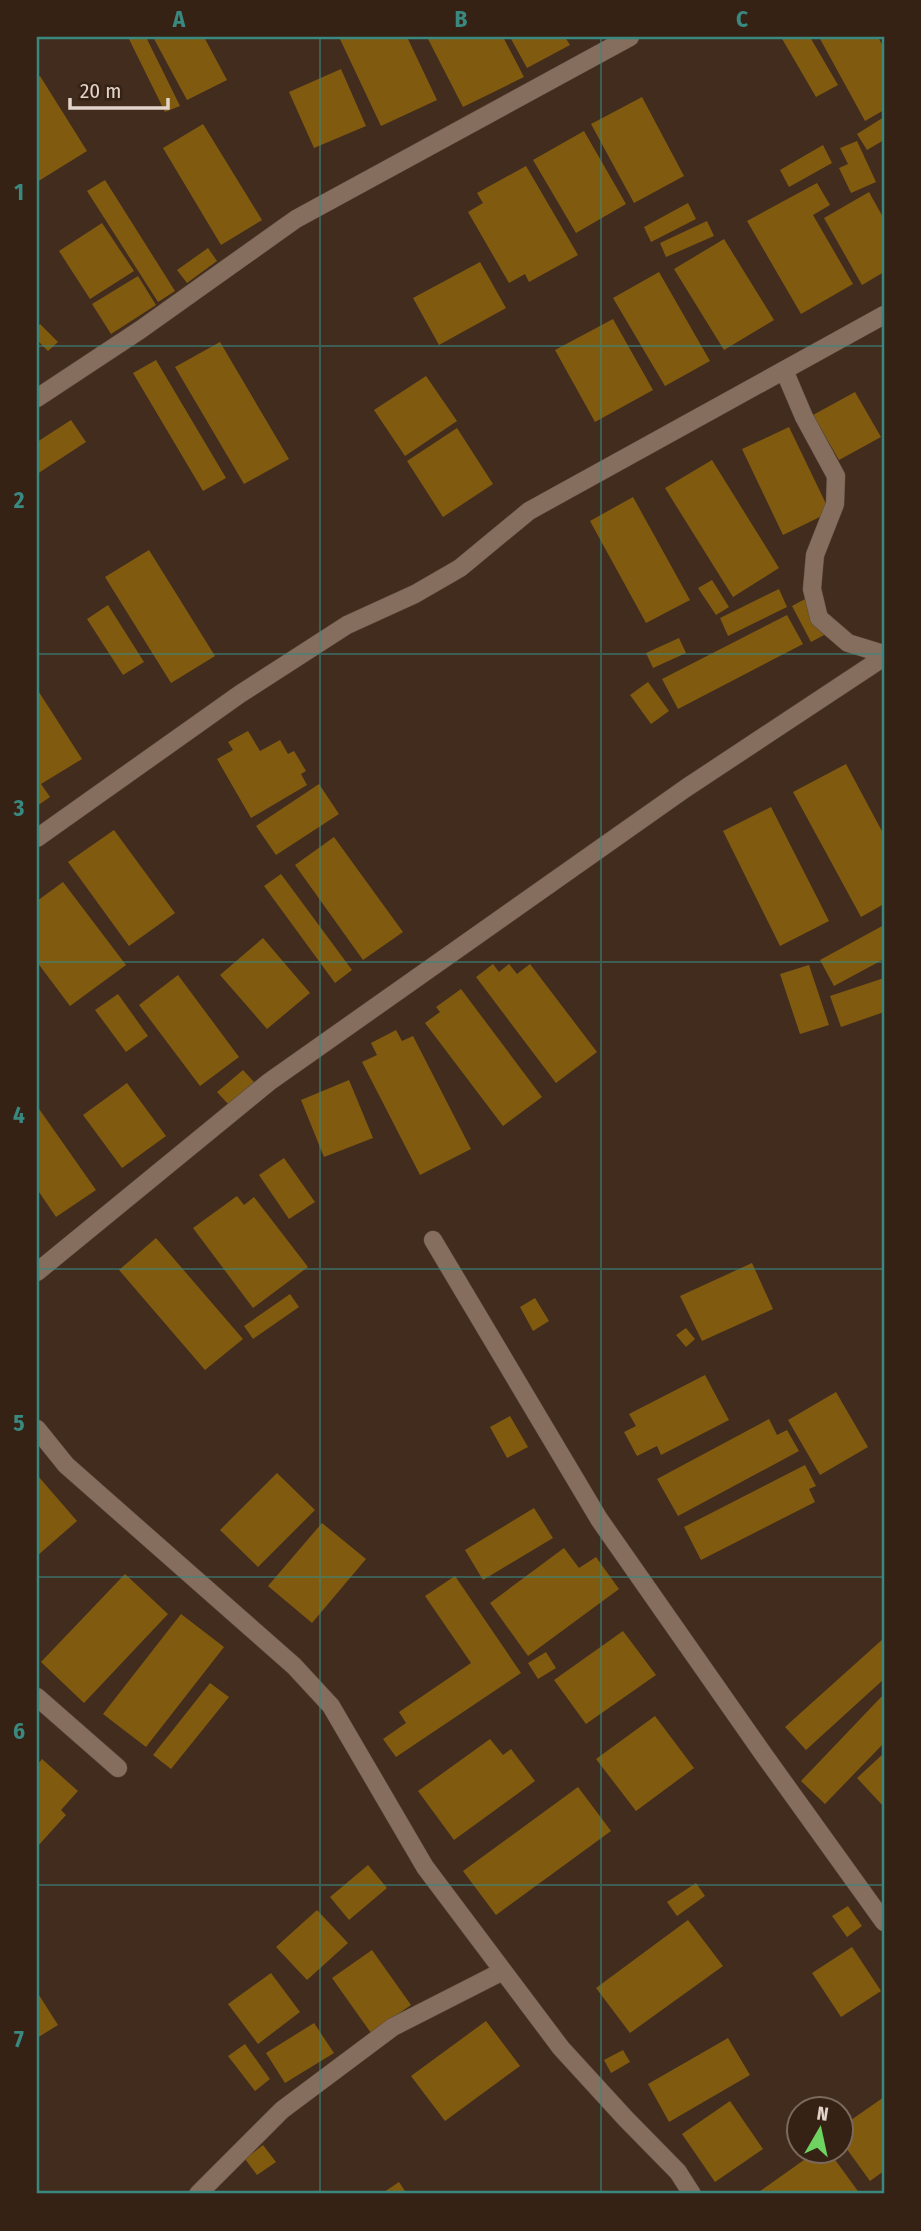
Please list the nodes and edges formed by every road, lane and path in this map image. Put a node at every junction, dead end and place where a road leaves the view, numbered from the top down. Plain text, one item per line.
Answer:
1 (630, 37) edge
2 (884, 315) edge
3 (784, 370) junction
4 (37, 398) edge
5 (884, 655) edge
6 (37, 838) edge
7 (433, 1240) dead end
8 (37, 1272) edge
9 (37, 1429) edge
10 (37, 1697) edge
11 (117, 1768) dead end
12 (884, 1922) edge
13 (503, 1971) junction
14 (198, 2194) edge
15 (692, 2194) edge

1 - 4 street
2 - 3 street
3 - 5 street
3 - 6 street
5 - 8 street
7 - 12 street
9 - 13 street
10 - 11 street
13 - 14 street
13 - 15 street

